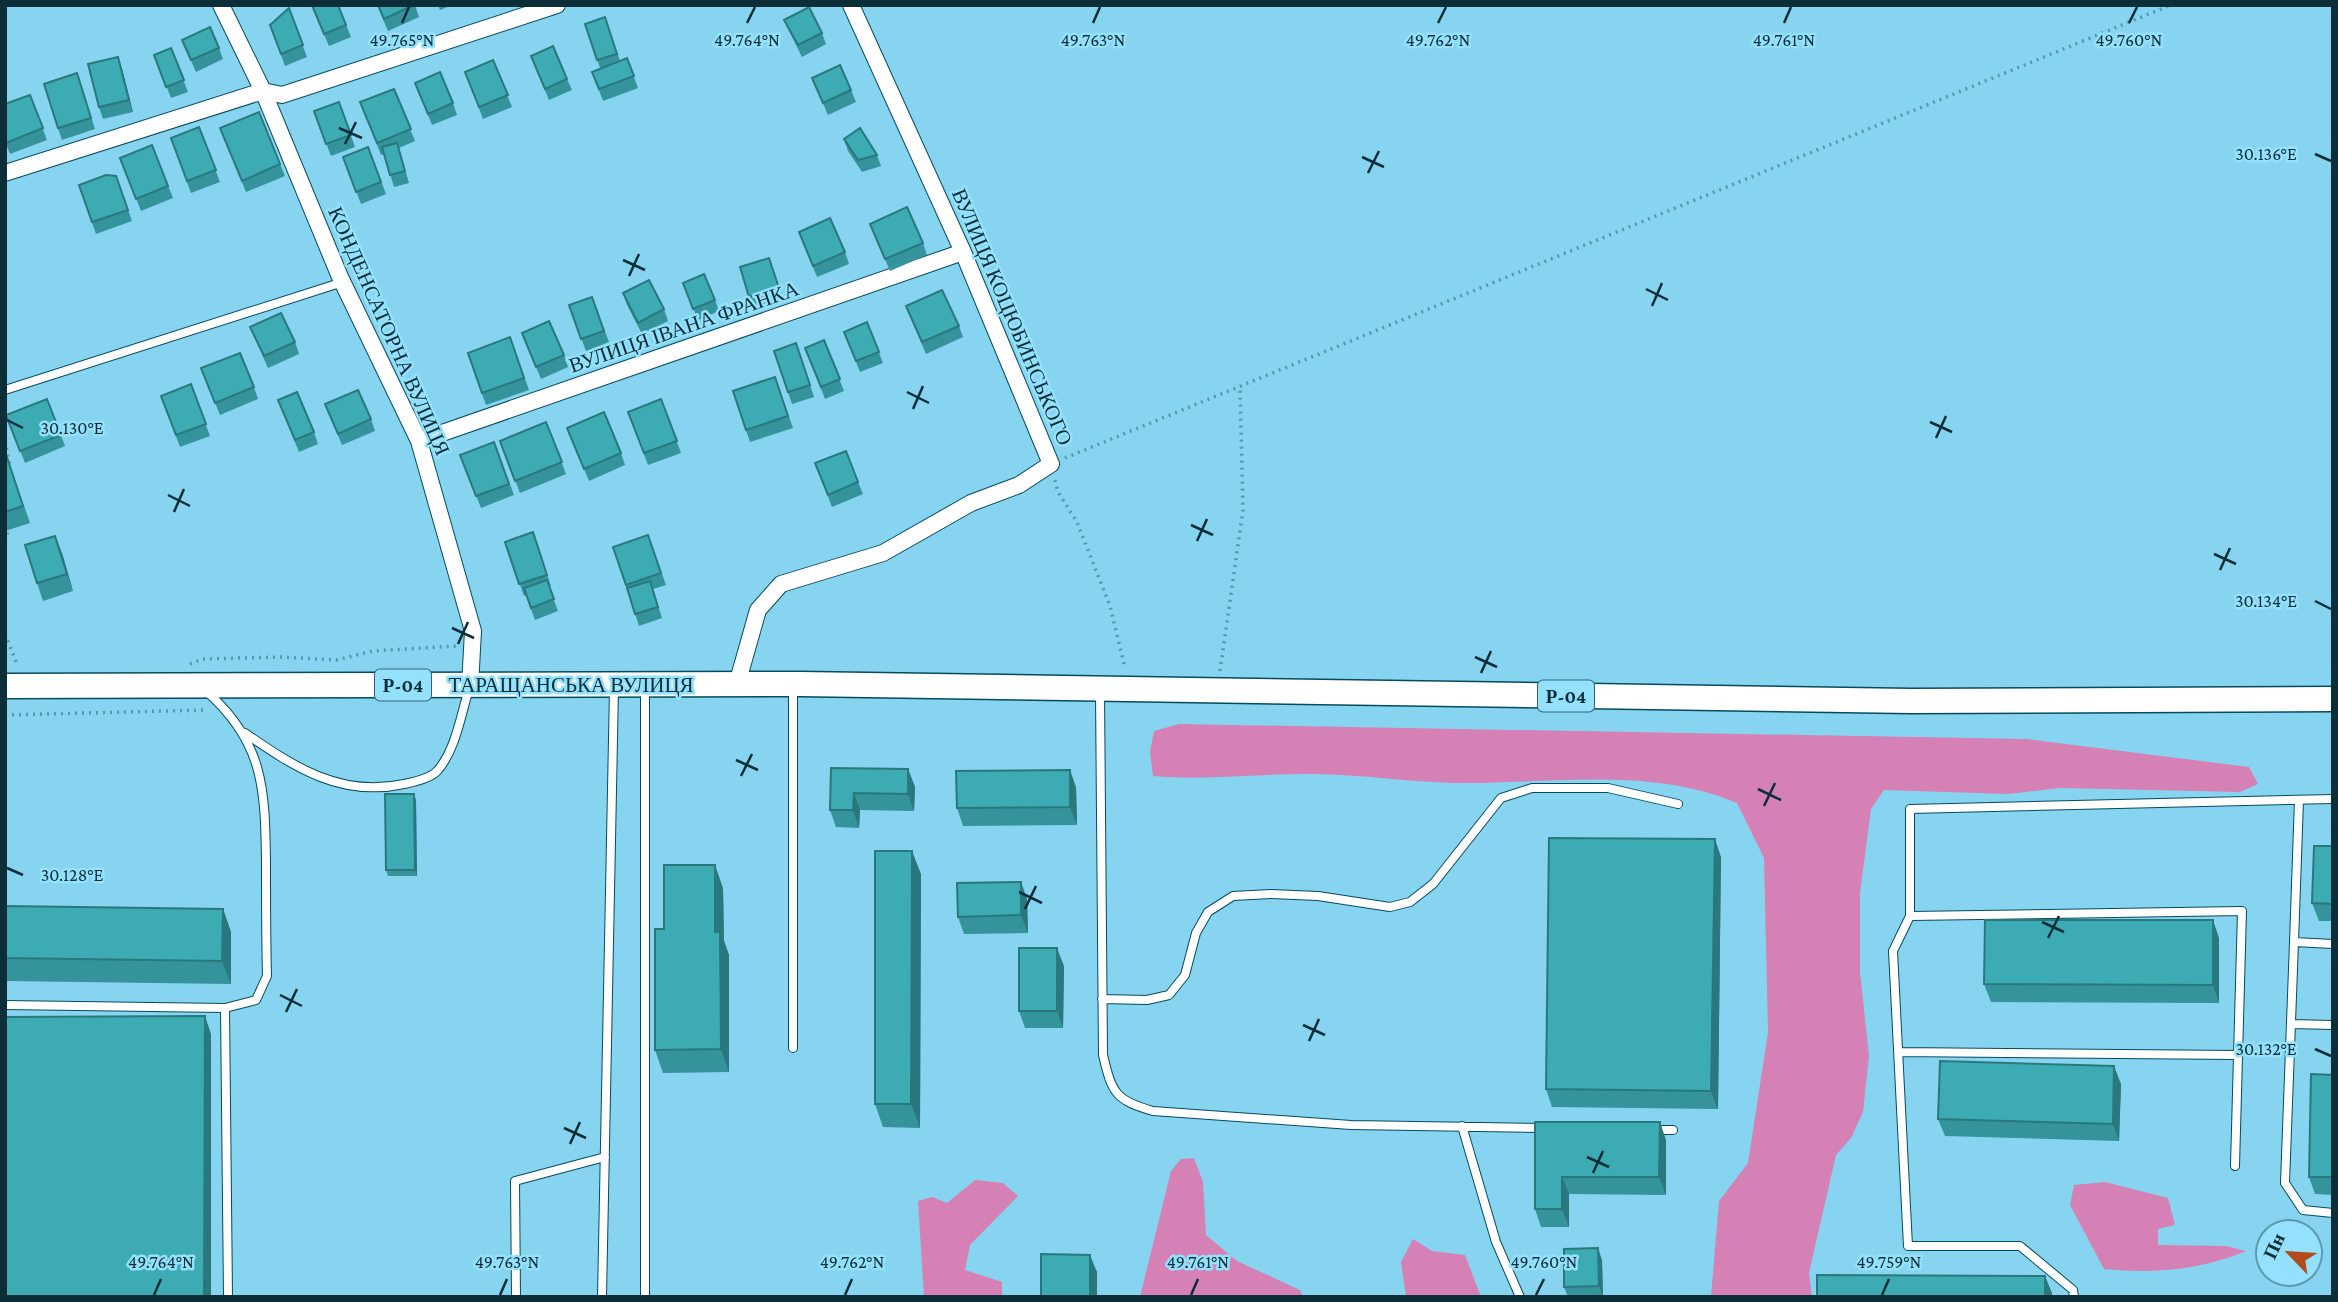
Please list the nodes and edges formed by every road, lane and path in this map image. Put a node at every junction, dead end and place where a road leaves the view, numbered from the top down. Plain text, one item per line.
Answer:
1 (221, 5) edge
2 (557, 5) edge
3 (851, 5) edge
4 (2171, 5) edge
5 (263, 91) junction
6 (5, 173) edge
7 (963, 252) junction
8 (342, 282) junction
9 (1240, 387) junction
10 (5, 390) edge
11 (5, 441) edge
12 (419, 441) junction
13 (1051, 464) junction
14 (12, 477) edge
15 (12, 513) edge
16 (5, 541) edge
17 (5, 634) edge
18 (472, 645) junction
19 (151, 684) junction
20 (199, 684) junction
21 (737, 684) junction
22 (796, 684) junction
23 (614, 685) junction
24 (645, 685) junction
25 (15, 686) edge
26 (470, 686) junction
27 (1100, 689) junction
28 (1128, 689) junction
29 (1217, 690) junction
30 (2333, 699) edge
31 (227, 709) junction
32 (5, 715) edge
33 (245, 733) junction
34 (2333, 799) edge
35 (2299, 800) junction
36 (1678, 804) dead end
37 (1910, 916) junction
38 (2294, 943) junction
39 (2333, 944) edge
40 (1102, 999) junction
41 (5, 1005) edge
42 (225, 1008) junction
43 (2291, 1024) junction
44 (2333, 1025) edge
45 (793, 1048) dead end
46 (1899, 1052) junction
47 (2238, 1055) junction
48 (1462, 1126) junction
49 (1552, 1128) edge
50 (1646, 1130) edge
51 (1674, 1130) dead end
52 (605, 1157) junction
53 (2235, 1166) dead end
54 (2332, 1214) edge
55 (228, 1297) edge
56 (516, 1297) edge
57 (602, 1297) edge
58 (645, 1297) edge
59 (1520, 1297) edge
60 (2074, 1297) edge

1 - 5 street, КОНДЕНСАТОРНА ВУЛИЦЯ
2 - 5 street
3 - 7 street, ВУЛИЦЯ КОЦЮБИНСЬКОГО
4 - 9 path
5 - 6 street
5 - 8 street, КОНДЕНСАТОРНА ВУЛИЦЯ
7 - 12 street, ВУЛИЦЯ ІВАНА ФРАНКА
7 - 13 street, ВУЛИЦЯ КОЦЮБИНСЬКОГО
8 - 10 lane
8 - 12 street, КОНДЕНСАТОРНА ВУЛИЦЯ
9 - 13 path
9 - 29 path
11 - 14 path
12 - 18 street, КОНДЕНСАТОРНА ВУЛИЦЯ
13 - 21 street, ВУЛИЦЯ КОЦЮБИНСЬКОГО
13 - 28 path
15 - 16 path
17 - 25 path
18 - 19 path
18 - 26 street, КОНДЕНСАТОРНА ВУЛИЦЯ
19 - 20 main road, ТАРАЩАНСЬКА ВУЛИЦЯ / Р-04
19 - 25 main road, ТАРАЩАНСЬКА ВУЛИЦЯ / Р-04
20 - 26 main road, ТАРАЩАНСЬКА ВУЛИЦЯ / Р-04
20 - 31 lane
21 - 22 main road, ТАРАЩАНСЬКА ВУЛИЦЯ / Р-04
21 - 24 main road, ТАРАЩАНСЬКА ВУЛИЦЯ / Р-04
22 - 27 main road, Р-04
22 - 45 lane
23 - 24 main road, ТАРАЩАНСЬКА ВУЛИЦЯ / Р-04
23 - 26 main road, ТАРАЩАНСЬКА ВУЛИЦЯ / Р-04
23 - 52 lane
24 - 58 lane
26 - 33 lane
27 - 28 main road, Р-04
27 - 40 lane
28 - 29 main road, Р-04
29 - 30 main road, Р-04
31 - 32 path
31 - 33 lane
33 - 42 lane
34 - 35 lane
35 - 37 lane
35 - 38 lane
36 - 40 lane
37 - 46 lane
37 - 47 lane
38 - 39 lane
38 - 43 lane
40 - 48 lane
41 - 42 lane
42 - 55 lane
43 - 44 lane
43 - 54 lane
46 - 47 lane
46 - 60 lane
47 - 53 lane
48 - 49 lane
48 - 59 lane
50 - 51 lane
52 - 56 lane
52 - 57 lane

